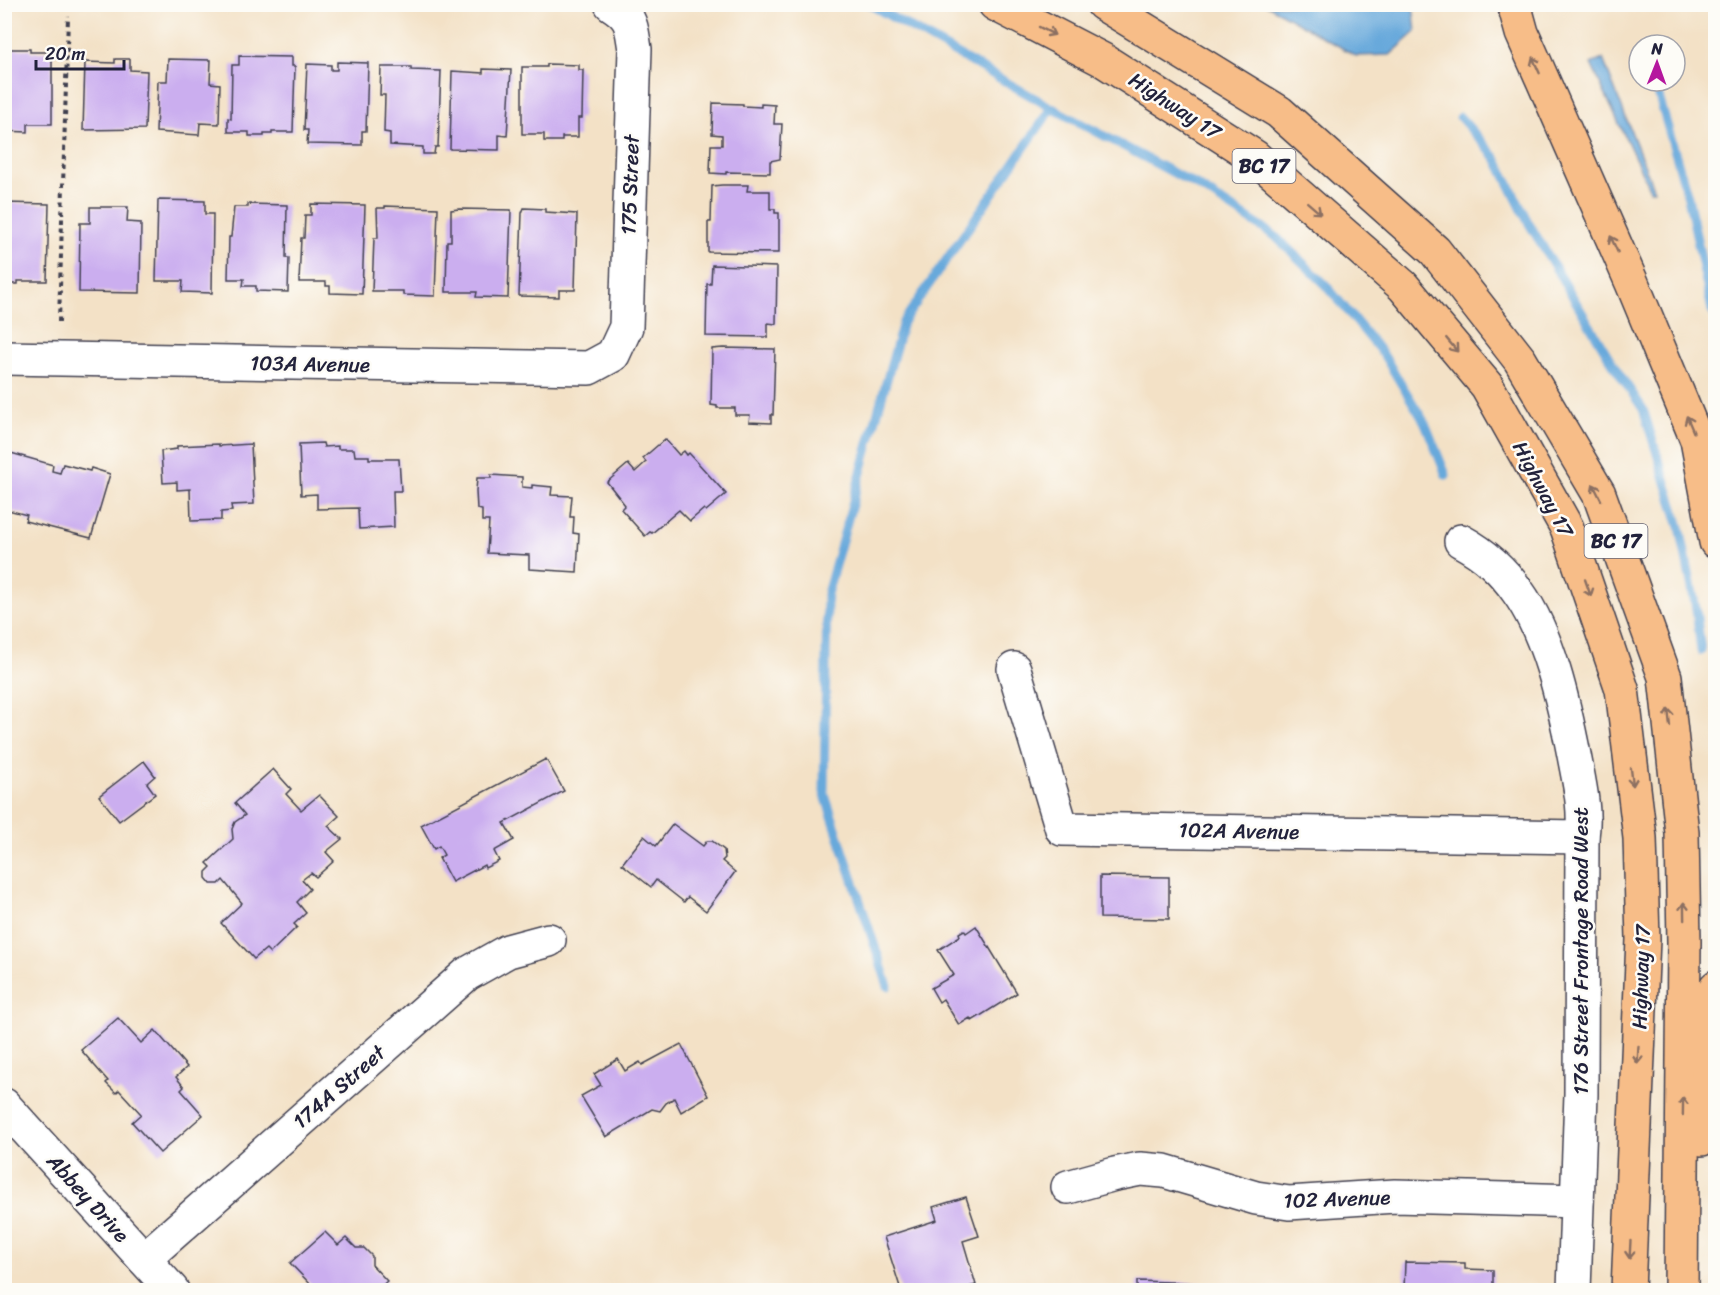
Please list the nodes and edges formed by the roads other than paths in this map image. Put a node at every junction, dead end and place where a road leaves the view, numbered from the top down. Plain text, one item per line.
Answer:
1 (995, 4) edge
2 (1103, 4) edge
3 (1514, 4) edge
4 (618, 9) edge
5 (613, 355) joint
6 (4, 358) edge
7 (1461, 541) dead end
8 (1716, 542) edge
9 (1014, 669) dead end
10 (1582, 837) junction
11 (549, 940) dead end
12 (1716, 987) edge
13 (4, 1105) edge
14 (1068, 1187) dead end
15 (1577, 1201) junction
16 (144, 1259) junction
17 (172, 1290) edge
18 (1574, 1290) edge
19 (1628, 1290) edge
20 (1681, 1290) edge
21 (1689, 1290) edge

1 -> 19 highway, Highway 17 / BC 17
20 -> 2 highway, Highway 17 / BC 17
8 -> 3 highway
4 - 5 street, 175 Street
5 - 6 street, 103A Avenue
7 - 10 street, 176 Street Frontage Road West
9 - 10 street, 102A Avenue
10 - 15 street, 176 Street Frontage Road West
11 - 16 street, 174A Street
12 - 21 highway
13 - 16 street, Abbey Drive
14 - 15 street, 102 Avenue
15 - 18 street, 176 Street Frontage Road West
16 - 17 street, Abbey Drive

